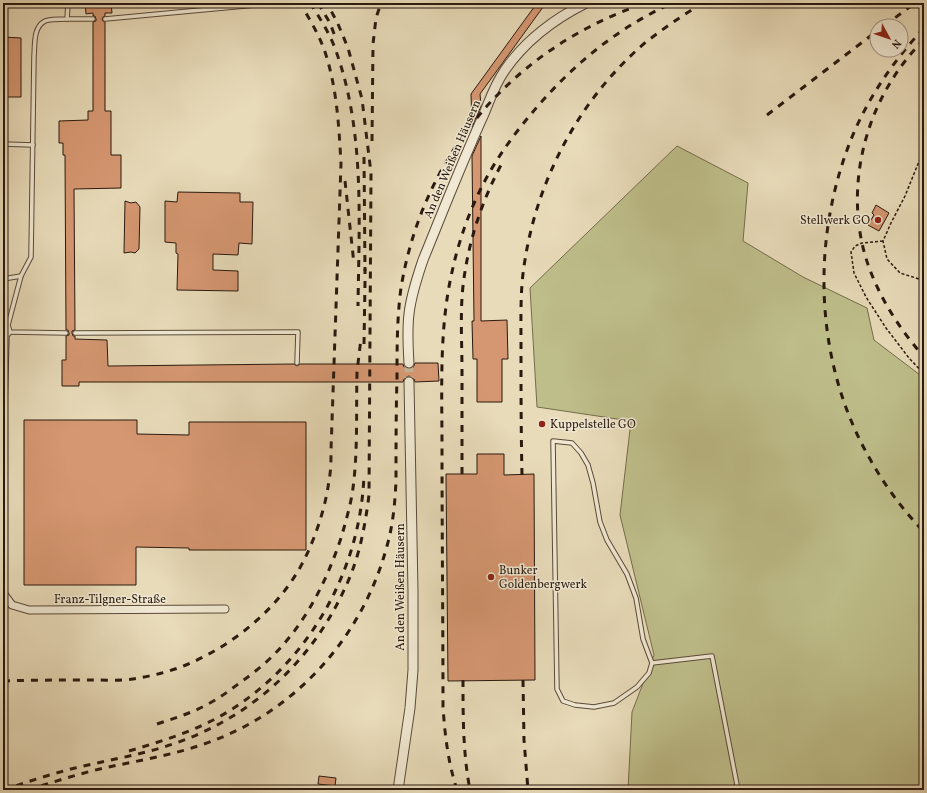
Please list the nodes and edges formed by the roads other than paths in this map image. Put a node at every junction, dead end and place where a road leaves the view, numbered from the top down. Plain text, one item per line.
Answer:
1 (276, 3) edge
2 (586, 3) edge
3 (68, 4) edge
4 (67, 19) junction
5 (93, 19) dead end
6 (105, 19) dead end
7 (3, 144) edge
8 (33, 145) junction
9 (21, 276) junction
10 (3, 279) edge
11 (10, 332) junction
12 (66, 333) dead end
13 (75, 333) dead end
14 (297, 363) dead end
15 (409, 364) tunnel mouth
16 (409, 382) tunnel mouth
17 (3, 475) edge
18 (3, 593) edge
19 (224, 610) dead end
20 (652, 663) junction
21 (398, 790) edge
22 (738, 790) edge

1 - 6 lane
2 - 15 street, An den Weißen Häusern
3 - 4 lane
4 - 5 lane
4 - 8 lane
7 - 8 lane
8 - 9 lane
9 - 10 lane
9 - 11 lane
11 - 12 lane
11 - 17 lane
13 - 14 lane
16 - 21 street, An den Weißen Häusern
18 - 19 street, Franz-Tilgner-Straße
20 - 20 lane
20 - 22 lane

